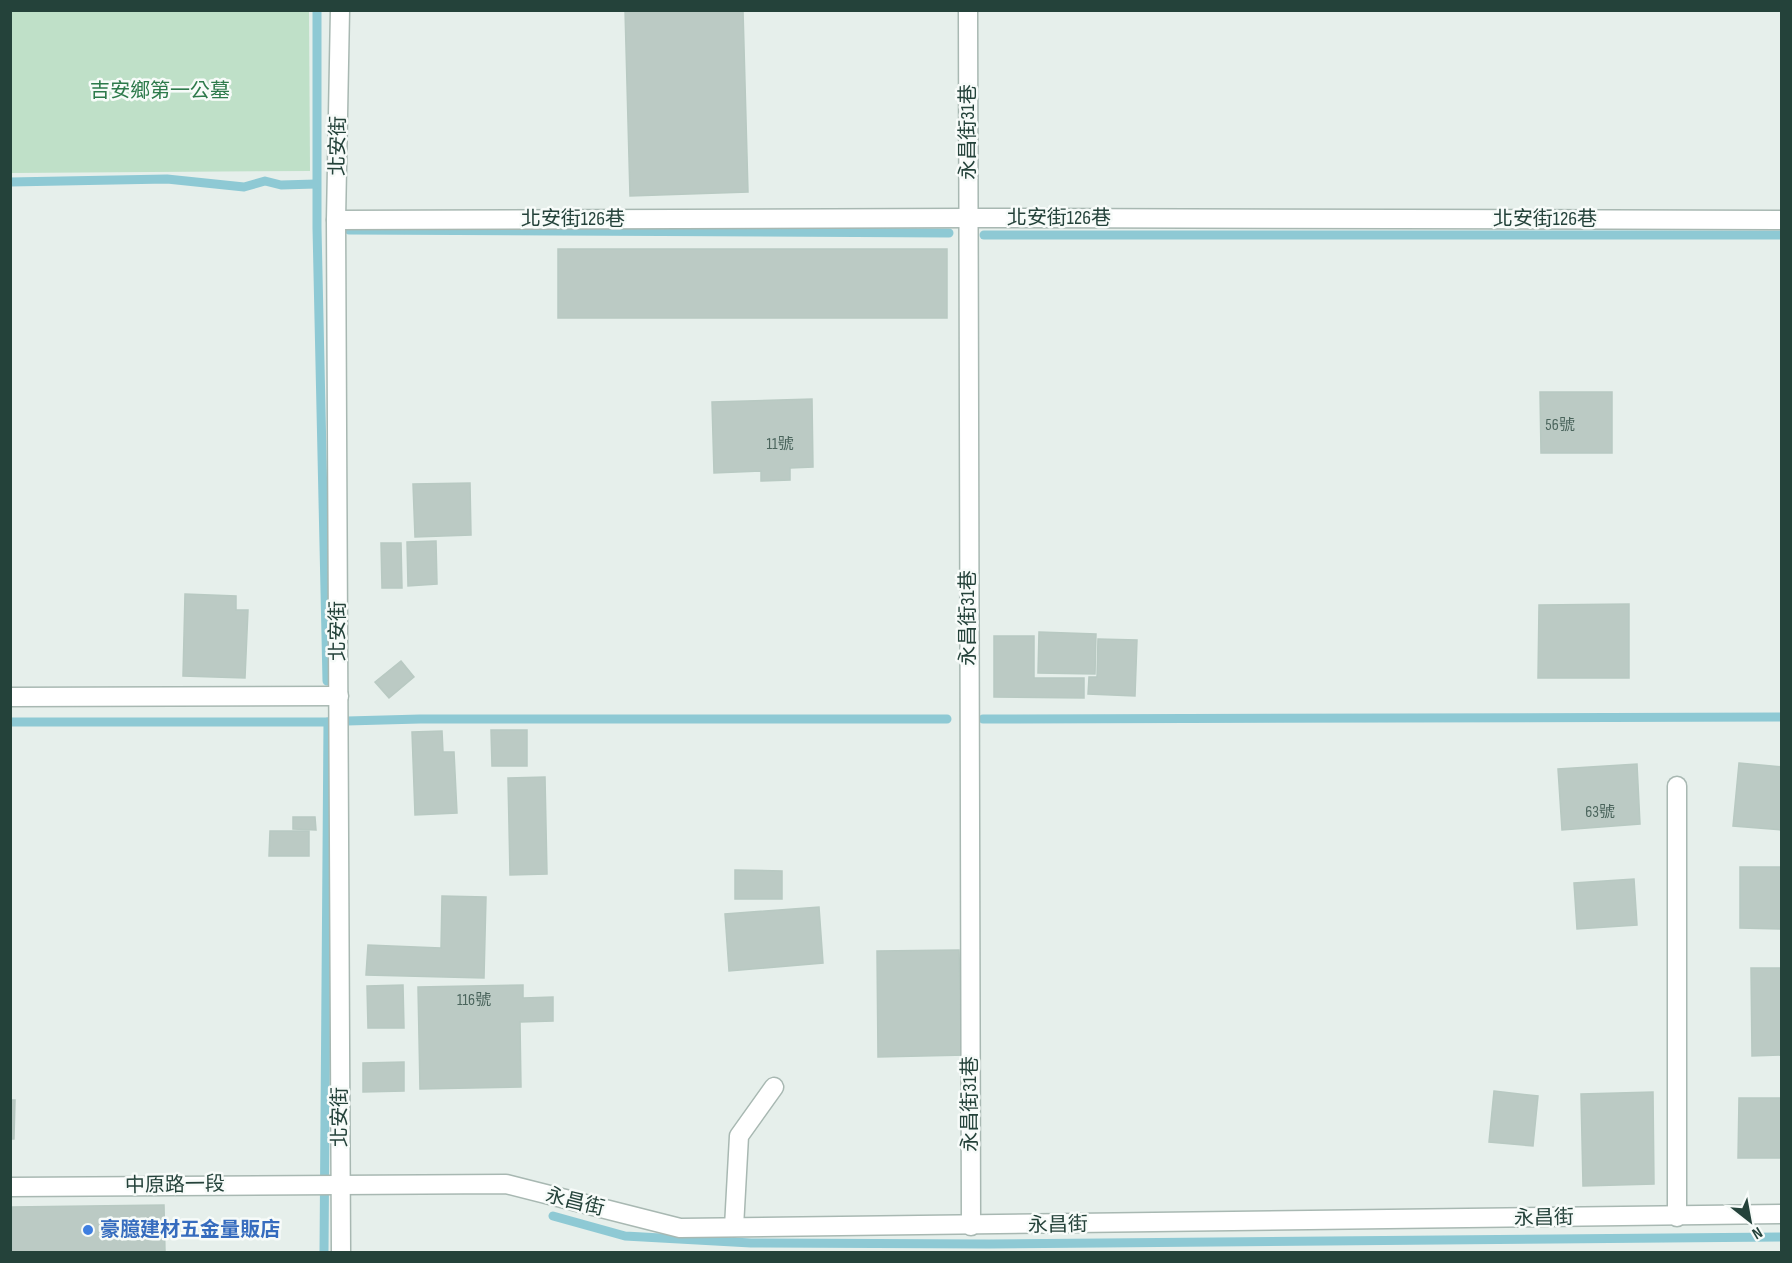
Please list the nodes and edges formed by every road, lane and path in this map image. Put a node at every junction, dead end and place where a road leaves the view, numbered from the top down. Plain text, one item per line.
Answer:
1 (340, 10) edge
2 (968, 10) edge
3 (968, 218) junction
4 (336, 220) junction
5 (1782, 220) edge
6 (339, 696) junction
7 (10, 698) edge
8 (1677, 786) dead end
9 (774, 1087) dead end
10 (340, 1184) junction
11 (10, 1187) edge
12 (1782, 1214) edge
13 (1677, 1217) junction
14 (971, 1226) junction
15 (734, 1227) junction
16 (341, 1252) edge

1 - 4 street, 北安街
2 - 3 street, 永昌街31巷
3 - 4 street, 北安街126巷
3 - 5 street, 北安街126巷
3 - 14 street, 永昌街31巷
4 - 6 street, 北安街
6 - 7 street
6 - 10 street, 北安街
8 - 13 street
9 - 15 street
10 - 11 street, 中原路一段
10 - 15 street, 永昌街
10 - 16 street, 北安街
12 - 13 street, 永昌街
13 - 14 street, 永昌街
14 - 15 street, 永昌街

